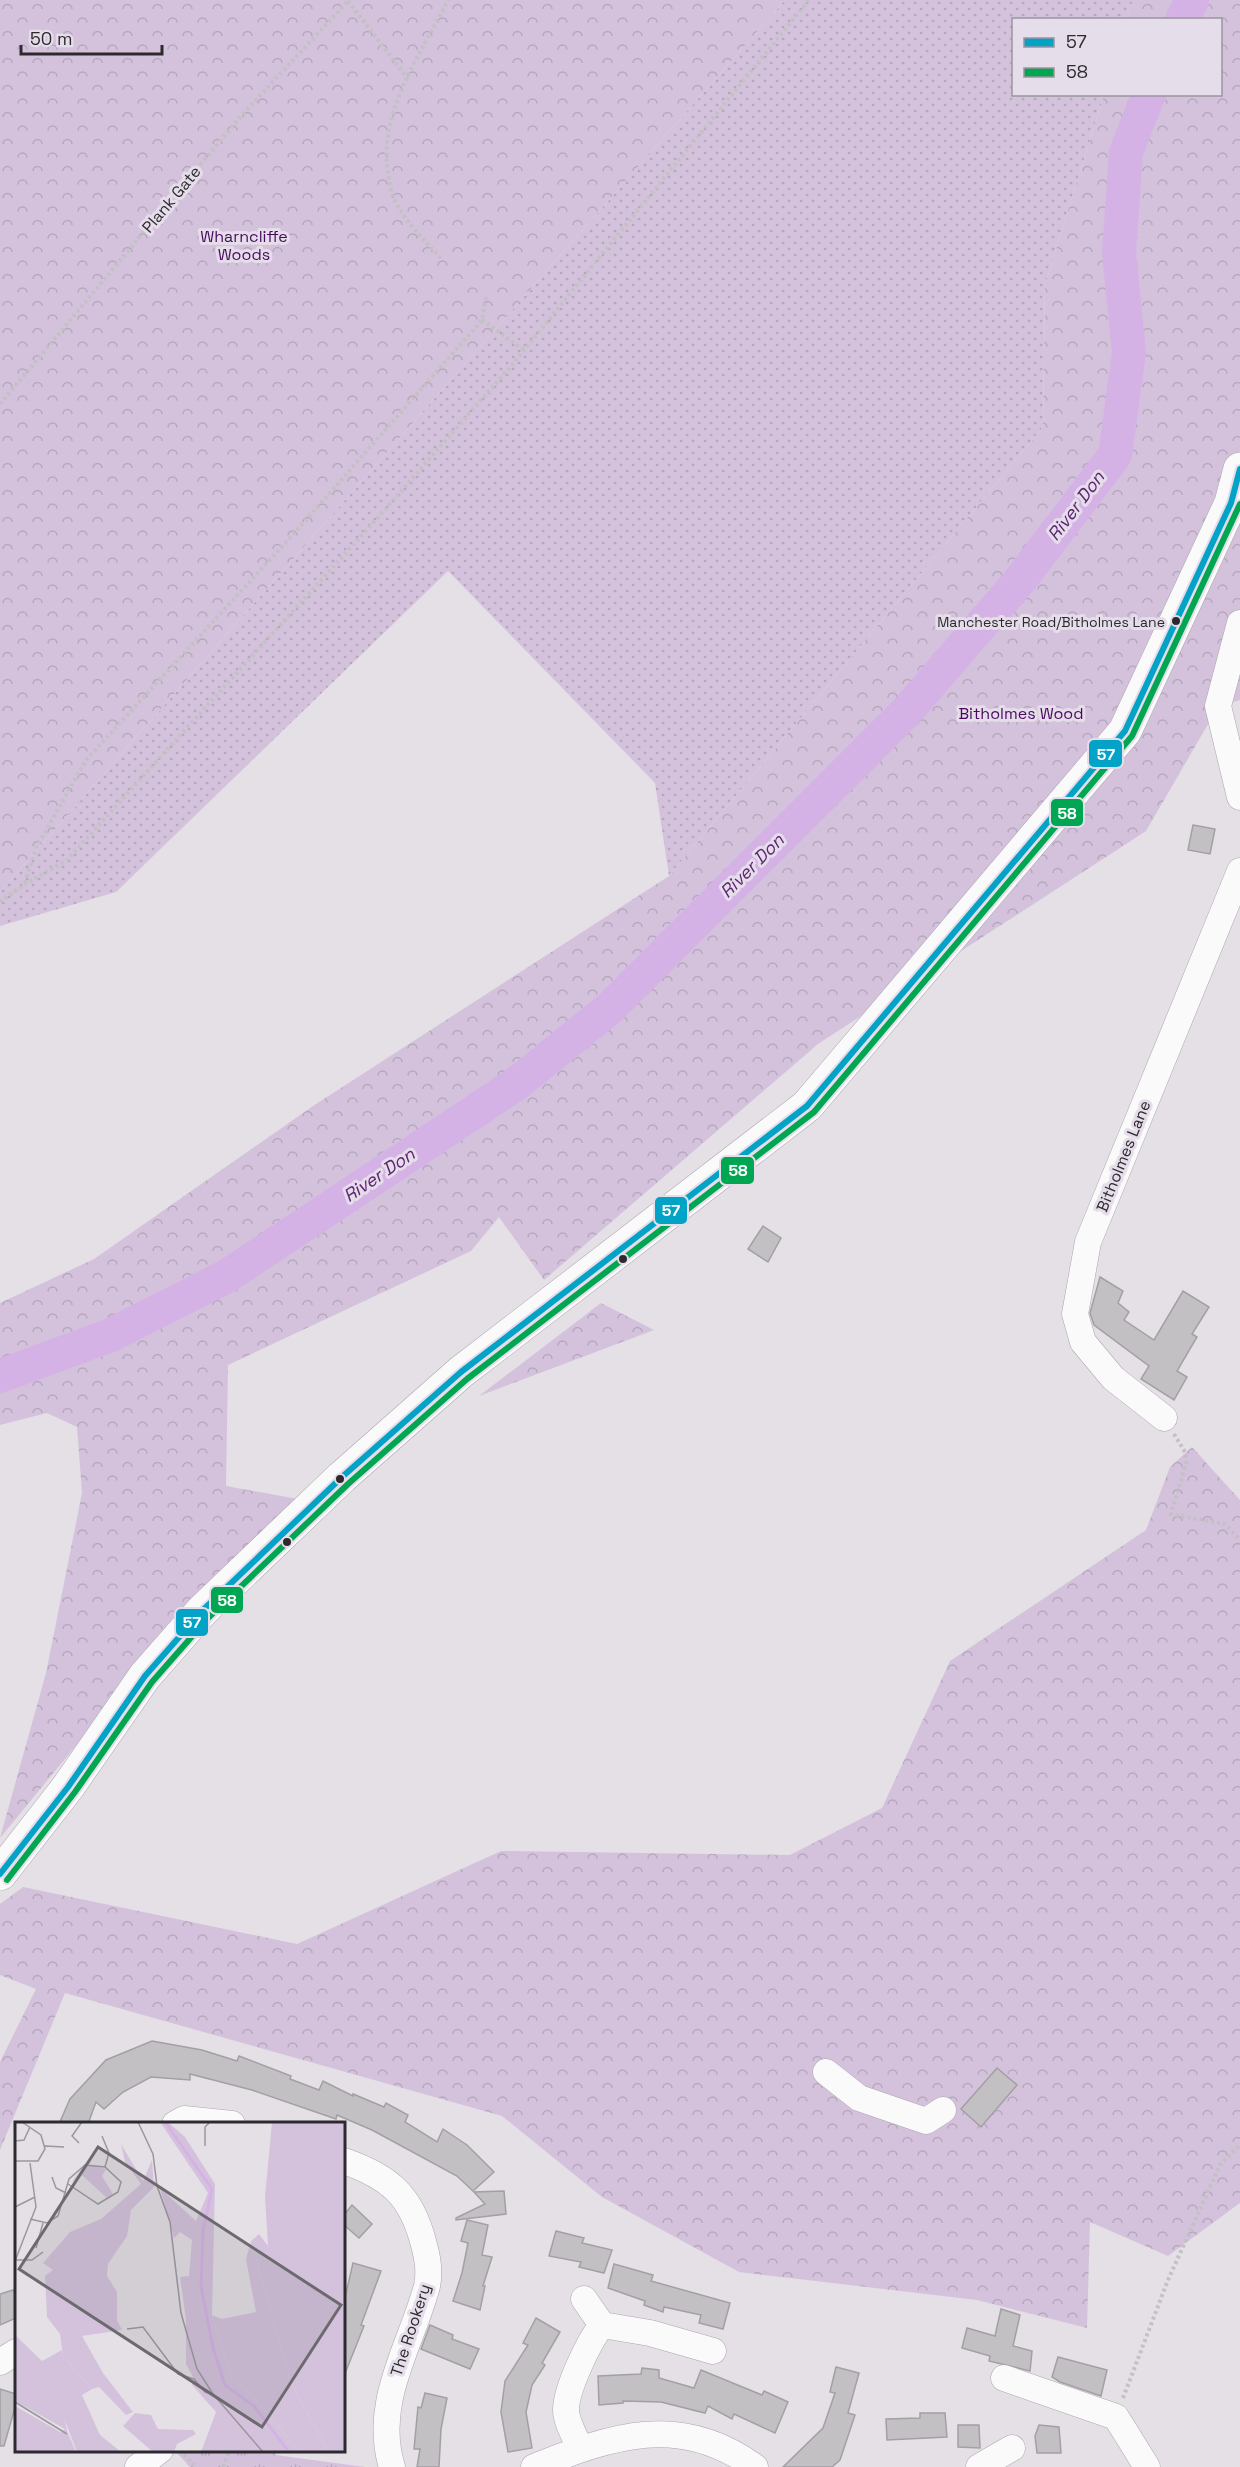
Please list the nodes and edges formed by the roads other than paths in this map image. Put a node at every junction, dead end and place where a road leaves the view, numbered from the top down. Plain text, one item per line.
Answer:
1 (1240, 469) edge
2 (1236, 514) edge
3 (1240, 623) edge
4 (1240, 797) edge
5 (1240, 872) edge
6 (1164, 1418) road end
7 (0, 1874) edge
8 (826, 2072) dead end
9 (943, 2110) dead end
10 (179, 2122) edge
11 (213, 2122) edge
12 (345, 2161) edge
13 (584, 2300) dead end
14 (602, 2325) junction
15 (713, 2351) dead end
16 (15, 2353) edge
17 (0, 2362) edge
18 (1004, 2379) dead end
19 (1012, 2448) dead end
20 (160, 2452) edge
21 (162, 2452) edge
22 (586, 2454) edge
23 (138, 2467) edge
24 (178, 2467) edge
25 (392, 2467) edge
26 (534, 2467) edge
27 (755, 2467) edge
28 (978, 2467) edge
29 (1147, 2467) edge

1 - 2 main road
2 - 7 main road
3 - 4 street
5 - 6 street, Bitholmes Lane
8 - 9 street
10 - 11 street
12 - 25 street, The Rookery
13 - 14 street
14 - 15 street
14 - 22 street
16 - 17 street
18 - 29 street
19 - 28 street
20 - 23 street
21 - 24 street
22 - 26 street
22 - 27 street

